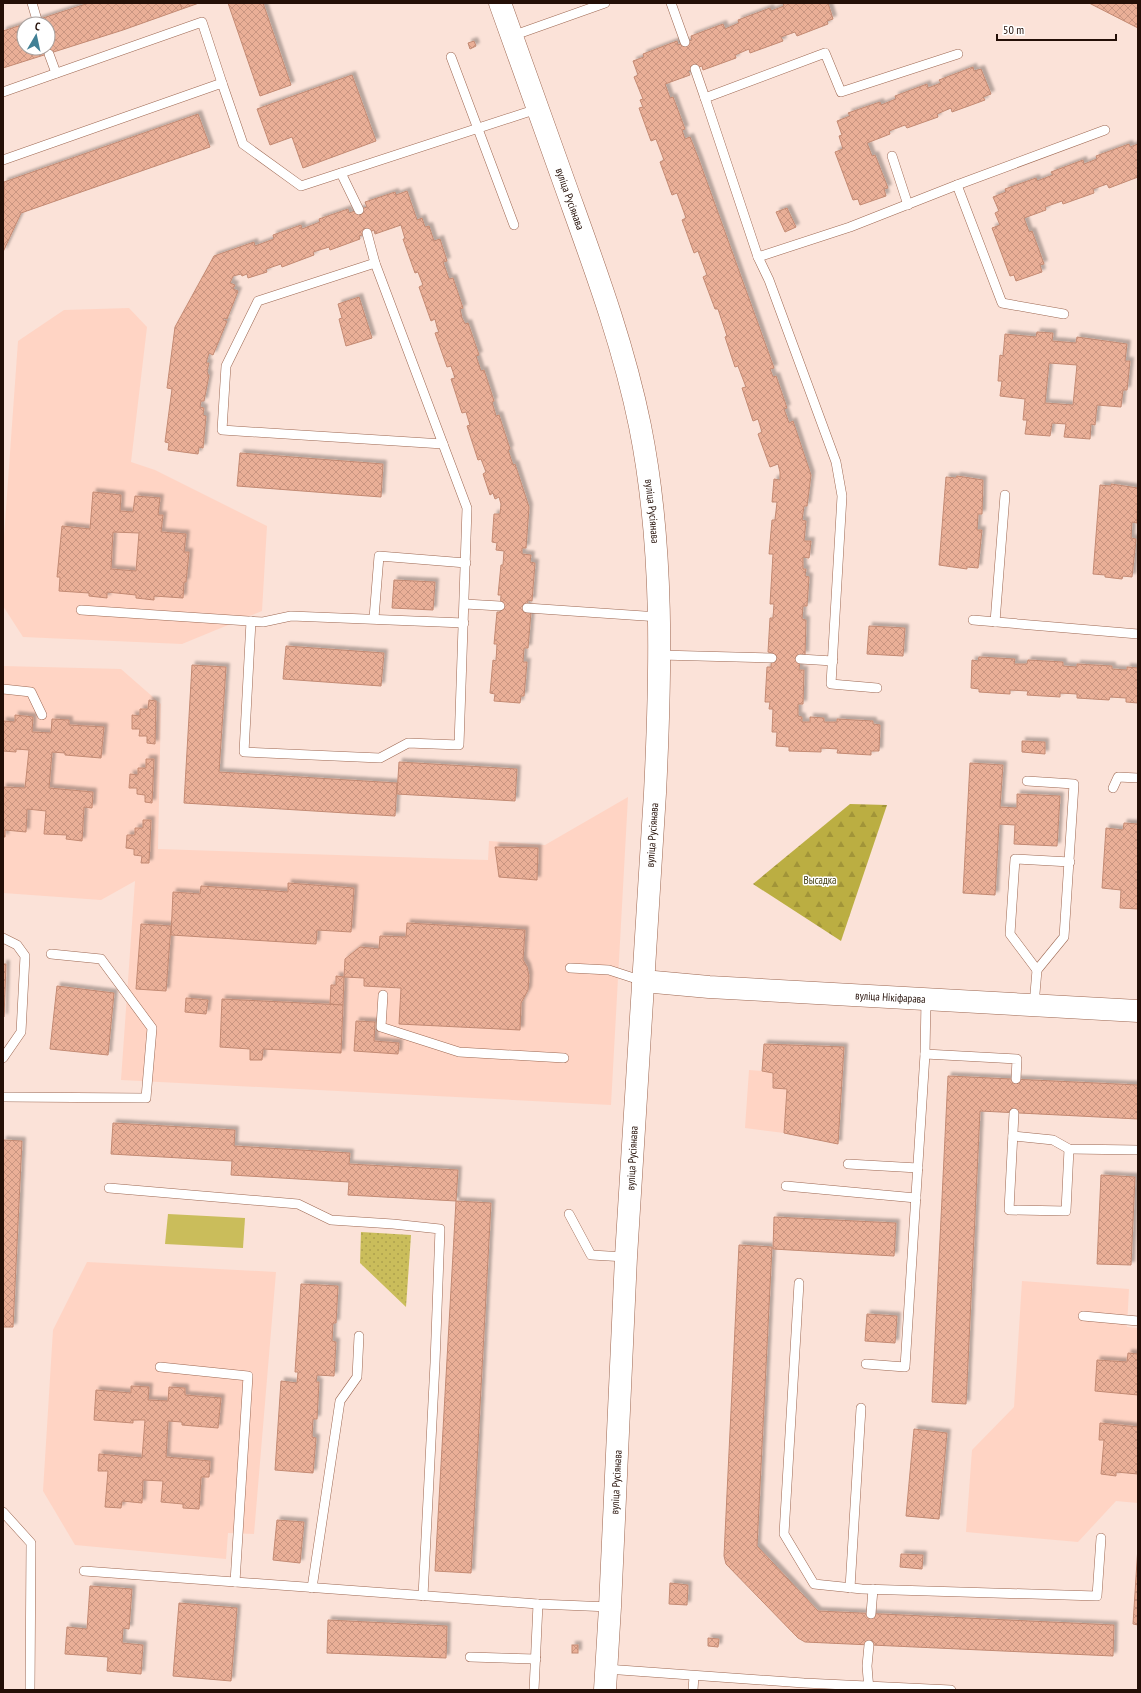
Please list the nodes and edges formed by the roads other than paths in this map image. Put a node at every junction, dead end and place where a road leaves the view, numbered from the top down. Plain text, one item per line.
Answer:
1 (32, 3) edge
2 (500, 3) edge
3 (605, 3) edge
4 (671, 3) edge
5 (593, 5) edge
6 (36, 16) edge
7 (512, 36) junction
8 (685, 42) dead end
9 (958, 54) dead end
10 (50, 56) edge
11 (451, 56) dead end
12 (695, 69) dead end
13 (56, 73) junction
14 (222, 84) junction
15 (3, 92) edge
16 (705, 98) junction
17 (538, 109) junction
18 (478, 128) junction
19 (1105, 130) dead end
20 (892, 156) dead end
21 (3, 160) edge
22 (341, 172) junction
23 (957, 184) junction
24 (908, 205) junction
25 (359, 210) dead end
26 (514, 225) dead end
27 (367, 233) dead end
28 (758, 257) junction
29 (375, 262) junction
30 (1064, 314) dead end
31 (443, 444) junction
32 (1005, 495) dead end
33 (466, 563) junction
34 (464, 604) junction
35 (500, 606) dead end
36 (527, 608) dead end
37 (81, 610) dead end
38 (659, 617) junction
39 (374, 618) junction
40 (974, 620) dead end
41 (251, 621) junction
42 (995, 622) junction
43 (464, 623) junction
44 (1138, 634) edge
45 (658, 655) junction
46 (772, 658) dead end
47 (800, 659) dead end
48 (833, 661) junction
49 (877, 688) dead end
50 (3, 689) edge
51 (42, 715) dead end
52 (1138, 778) edge
53 (1027, 781) dead end
54 (1113, 788) dead end
55 (1070, 862) junction
56 (3, 938) edge
57 (51, 954) dead end
58 (570, 968) dead end
59 (1037, 970) junction
60 (643, 981) junction
61 (383, 995) dead end
62 (926, 1000) junction
63 (1034, 1005) junction
64 (1138, 1011) edge
65 (925, 1054) junction
66 (3, 1058) edge
67 (564, 1058) dead end
68 (1016, 1079) dead end
69 (3, 1098) edge
70 (1014, 1113) dead end
71 (1013, 1136) junction
72 (1069, 1149) junction
73 (1138, 1150) edge
74 (848, 1164) dead end
75 (918, 1168) junction
76 (786, 1186) dead end
77 (109, 1188) dead end
78 (916, 1198) junction
79 (569, 1214) dead end
80 (626, 1257) junction
81 (800, 1284) dead end
82 (1083, 1316) dead end
83 (1138, 1320) edge
84 (359, 1336) dead end
85 (866, 1364) dead end
86 (160, 1367) dead end
87 (861, 1408) dead end
88 (3, 1512) edge
89 (1101, 1538) dead end
90 (84, 1571) dead end
91 (235, 1582) junction
92 (312, 1588) junction
93 (850, 1588) junction
94 (873, 1589) junction
95 (423, 1596) junction
96 (538, 1604) junction
97 (610, 1608) junction
98 (871, 1614) dead end
99 (869, 1645) dead end
100 (470, 1657) dead end
101 (536, 1659) junction
102 (694, 1676) junction
103 (605, 1680) edge
104 (869, 1688) edge
105 (30, 1690) edge
106 (534, 1690) edge
107 (693, 1690) edge
108 (951, 1690) edge

1 - 6 lane
2 - 7 main road, вуліца Русіянава
3 - 5 lane
4 - 8 lane
5 - 7 lane
7 - 17 main road, вуліца Русіянава
9 - 16 lane
10 - 13 lane
11 - 18 lane
12 - 16 lane
13 - 14 lane
13 - 15 lane
14 - 21 lane
14 - 22 lane
16 - 28 lane
17 - 18 lane
17 - 38 main road, вуліца Русіянава
18 - 22 lane
18 - 26 lane
19 - 23 lane
20 - 24 lane
22 - 25 lane
23 - 24 lane
23 - 30 lane
24 - 28 lane
27 - 29 lane
28 - 48 lane
29 - 31 lane
29 - 31 lane
31 - 33 lane
32 - 42 lane
33 - 34 lane
33 - 39 lane
34 - 35 lane
34 - 43 lane
36 - 38 lane
37 - 41 lane
38 - 45 main road, вуліца Русіянава
39 - 41 lane
39 - 43 lane
40 - 42 lane
41 - 43 lane
42 - 44 lane
45 - 46 lane
45 - 60 main road, вуліца Русіянава
47 - 48 lane
48 - 49 lane
50 - 51 lane
52 - 54 lane
53 - 55 lane
55 - 59 lane
55 - 59 lane
56 - 66 lane
57 - 69 lane
58 - 60 lane
59 - 63 lane
60 - 62 main road, вуліца Нікіфарава
60 - 80 main road, вуліца Русіянава
61 - 67 lane
62 - 63 main road, вуліца Нікіфарава
62 - 65 lane
63 - 64 main road, вуліца Нікіфарава
65 - 68 lane
65 - 75 lane
70 - 71 lane
71 - 72 lane
71 - 72 lane
72 - 73 lane
74 - 75 lane
75 - 78 lane
76 - 78 lane
77 - 95 lane
78 - 85 lane
79 - 80 lane
80 - 97 main road, вуліца Русіянава
81 - 93 lane
82 - 83 lane
84 - 92 lane
86 - 91 lane
87 - 93 lane
88 - 105 lane
89 - 94 lane
90 - 91 lane
91 - 92 lane
92 - 95 lane
93 - 94 lane
94 - 98 lane
95 - 96 lane
96 - 97 lane
96 - 101 lane
97 - 103 main road, вуліца Русіянава
99 - 104 lane
100 - 101 lane
101 - 106 lane
102 - 103 lane
102 - 104 lane
102 - 107 lane
104 - 108 lane

